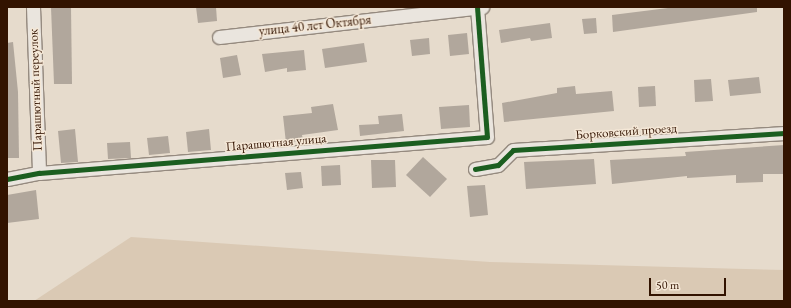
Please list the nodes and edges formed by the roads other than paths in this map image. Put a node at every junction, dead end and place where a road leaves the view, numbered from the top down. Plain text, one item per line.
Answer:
1 (33, 7) edge
2 (477, 7) edge
3 (482, 7) edge
4 (219, 37) dead end
5 (784, 133) edge
6 (475, 169) dead end
7 (39, 173) junction
8 (7, 179) edge

1 - 7 street, Парашютный переулок
2 - 3 street, улица 40 лет Октября
2 - 4 street, улица 40 лет Октября
2 - 7 street, Парашютная улица
5 - 6 street, Борковский проезд
7 - 8 street, Парашютная улица

